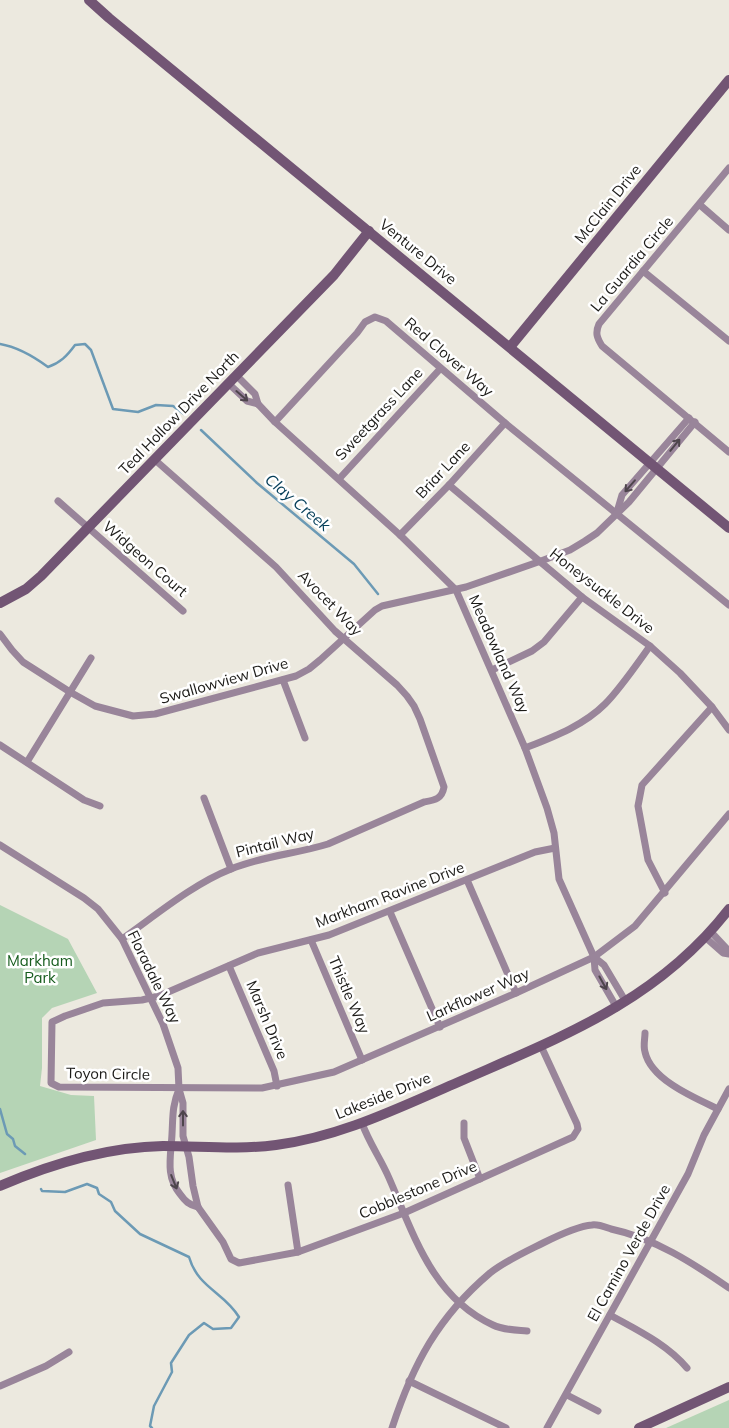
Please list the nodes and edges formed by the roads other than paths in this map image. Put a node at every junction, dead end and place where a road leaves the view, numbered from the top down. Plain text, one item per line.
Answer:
1 (89, 0) edge
2 (729, 80) edge
3 (729, 168) edge
4 (700, 205) junction
5 (729, 230) edge
6 (369, 231) junction
7 (643, 271) junction
8 (729, 341) edge
9 (510, 347) junction
10 (440, 369) junction
11 (233, 380) junction
12 (258, 404) junction
13 (692, 420) junction
14 (275, 422) junction
15 (505, 422) junction
16 (729, 452) edge
17 (154, 459) junction
18 (654, 465) junction
19 (339, 479) junction
20 (449, 484) junction
21 (58, 501) dead end
22 (616, 512) junction
23 (88, 528) junction
24 (729, 528) edge
25 (400, 535) junction
26 (542, 561) junction
27 (456, 590) junction
28 (582, 597) junction
29 (0, 603) edge
30 (729, 605) edge
31 (183, 611) dead end
32 (0, 634) edge
33 (343, 638) junction
34 (650, 646) junction
35 (90, 658) dead end
36 (492, 670) junction
37 (283, 680) junction
38 (70, 692) junction
39 (712, 707) junction
40 (729, 730) edge
41 (305, 738) dead end
42 (0, 745) edge
43 (525, 748) junction
44 (27, 762) junction
45 (443, 793) joint
46 (204, 798) dead end
47 (100, 806) dead end
48 (729, 814) edge
49 (0, 845) edge
50 (555, 848) junction
51 (231, 869) junction
52 (467, 880) junction
53 (665, 893) junction
54 (729, 909) edge
55 (390, 912) junction
56 (709, 935) junction
57 (122, 939) junction
58 (311, 940) junction
59 (729, 952) edge
60 (594, 957) junction
61 (229, 966) junction
62 (516, 993) junction
63 (150, 998) junction
64 (626, 1002) junction
65 (617, 1008) junction
66 (440, 1027) junction
67 (645, 1033) dead end
68 (540, 1046) junction
69 (362, 1060) junction
70 (277, 1086) junction
71 (179, 1089) junction
72 (729, 1089) edge
73 (718, 1109) junction
74 (362, 1123) junction
75 (464, 1123) dead end
76 (171, 1147) junction
77 (185, 1147) junction
78 (480, 1179) junction
79 (288, 1185) dead end
80 (0, 1186) edge
81 (198, 1207) junction
82 (404, 1213) junction
83 (650, 1241) junction
84 (298, 1252) junction
85 (729, 1288) edge
86 (459, 1304) junction
87 (610, 1315) junction
88 (527, 1331) dead end
89 (69, 1352) dead end
90 (687, 1368) dead end
91 (409, 1380) junction
92 (0, 1386) edge
93 (729, 1387) edge
94 (566, 1395) junction
95 (598, 1411) dead end
96 (392, 1428) edge
97 (506, 1428) edge
98 (547, 1428) edge
99 (639, 1428) edge

1 - 6 street, Venture Drive
2 - 9 street, McClain Drive
3 - 4 street, La Guardia Circle
4 - 5 street
4 - 7 street, La Guardia Circle
6 - 9 street, Venture Drive
6 - 11 street, Teal Hollow Drive North
7 - 8 street
7 - 13 street, La Guardia Circle
9 - 18 street, Venture Drive
10 - 14 street, Red Clover Way
10 - 15 street, Red Clover Way
10 - 19 street, Sweetgrass Lane
11 - 12 street, Meadowland Way
11 -> 12 street, Meadowland Way
11 - 17 street, Teal Hollow Drive North
12 - 14 street, Meadowland Way
13 - 16 street, La Guardia Circle
13 - 18 street, Swallowview Drive
14 - 19 street, Meadowland Way
15 - 20 street, Briar Lane
15 - 22 street, Red Clover Way
17 - 23 street, Teal Hollow Drive North
17 - 33 street, Avocet Way
18 - 22 street, Swallowview Drive
18 - 24 street, Venture Drive
19 - 25 street, Meadowland Way
20 - 25 street, Briar Lane
20 - 26 street, Honeysuckle Drive
21 - 23 street, Widgeon Court
22 - 26 street, Swallowview Drive
22 - 30 street
23 - 29 street, Teal Hollow Drive North
23 - 31 street, Widgeon Court
25 - 27 street, Meadowland Way
26 - 27 street, Swallowview Drive
26 - 28 street, Honeysuckle Drive
27 - 33 street, Swallowview Drive
27 - 36 street, Meadowland Way
28 - 34 street, Honeysuckle Drive
28 - 36 street
32 - 38 street, Swallowview Drive
33 - 37 street, Swallowview Drive
33 - 45 street, Avocet Way
34 - 39 street, Honeysuckle Drive
34 - 43 street
35 - 38 street
36 - 43 street, Meadowland Way
37 - 38 street, Swallowview Drive
37 - 41 street
38 - 44 street
39 - 40 street, Honeysuckle Drive
39 - 53 street
42 - 44 street
43 - 50 street, Meadowland Way
44 - 47 street
45 - 51 street, Pintail Way
46 - 51 street
48 - 53 street, Larkflower Way
49 - 57 street, Floradale Way
50 - 52 street, Markham Ravine Drive
50 - 60 street, Meadowland Way
51 - 57 street, Pintail Way
52 - 55 street, Markham Ravine Drive
52 - 62 street
53 - 60 street, Larkflower Way
54 - 56 street, Lakeside Drive
55 - 58 street, Markham Ravine Drive
55 - 66 street
56 - 59 street
56 - 64 street, Lakeside Drive
57 - 63 street, Floradale Way
58 - 61 street, Markham Ravine Drive
58 - 69 street, Thistle Way
60 - 62 street, Larkflower Way
60 - 64 street, Meadowland Way
60 -> 65 street, Meadowland Way
61 - 63 street, Markham Ravine Drive
61 - 70 street, Marsh Drive
62 - 66 street, Larkflower Way
63 - 71 street, Floradale Way
63 - 71 street, Toyon Circle
64 - 65 street, Lakeside Drive
65 - 68 street, Lakeside Drive
66 - 69 street, Larkflower Way
67 - 73 street
68 - 74 street, Lakeside Drive
68 - 78 street, Cobblestone Drive
69 - 70 street, Larkflower Way
70 - 71 street, Larkflower Way
71 - 76 street, Floradale Way
77 -> 71 street, Floradale Way
72 - 73 street, El Camino Verde Drive
73 - 83 street, El Camino Verde Drive
74 - 77 street, Lakeside Drive
74 - 82 street
75 - 78 street
76 - 77 street, Lakeside Drive
76 - 80 street, Lakeside Drive
76 -> 81 street, Cobblestone Drive
77 - 81 street, Cobblestone Drive
78 - 82 street, Cobblestone Drive
79 - 84 street
81 - 84 street, Cobblestone Drive
82 - 84 street, Cobblestone Drive
82 - 86 street
83 - 85 street
83 - 86 street
83 - 87 street, El Camino Verde Drive
86 - 88 street
86 - 91 street
87 - 90 street
87 - 94 street, El Camino Verde Drive
89 - 92 street
91 - 96 street
91 - 97 street
93 - 99 street
94 - 95 street
94 - 98 street, El Camino Verde Drive

